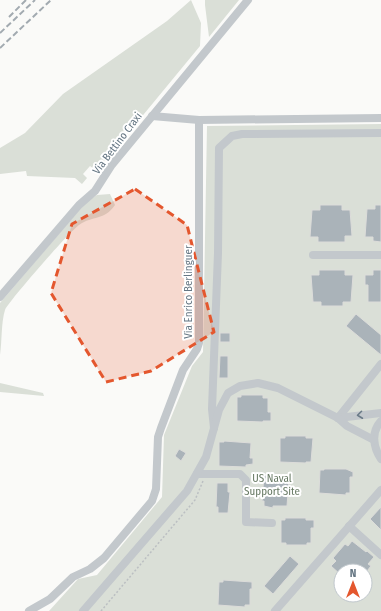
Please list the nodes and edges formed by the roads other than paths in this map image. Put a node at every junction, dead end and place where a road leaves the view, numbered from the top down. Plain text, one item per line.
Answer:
1 (248, 0) edge
2 (152, 116) junction
3 (381, 118) edge
4 (199, 120) junction
5 (381, 133) edge
6 (313, 255) dead end
7 (381, 255) edge
8 (0, 297) edge
9 (381, 364) edge
10 (381, 413) edge
11 (338, 418) junction
12 (381, 421) edge
13 (214, 428) junction
14 (374, 440) junction
15 (381, 458) edge
16 (201, 476) junction
17 (381, 490) edge
18 (272, 523) dead end
19 (349, 526) junction
20 (381, 555) edge
21 (29, 611) edge
22 (83, 611) edge
23 (275, 611) edge

1 - 2 street, Via Bettino Craxi
2 - 4 street
2 - 8 street, Via Bettino Craxi
3 - 4 street
4 - 21 street, Via Enrico Berlinguer
5 - 13 street
6 - 7 street
9 - 11 street
10 -> 11 street
11 - 13 street
11 - 14 street
12 - 14 street
13 - 16 street
14 - 15 street
16 - 18 street
16 - 22 street
17 - 19 street
19 - 20 street
19 - 23 street

